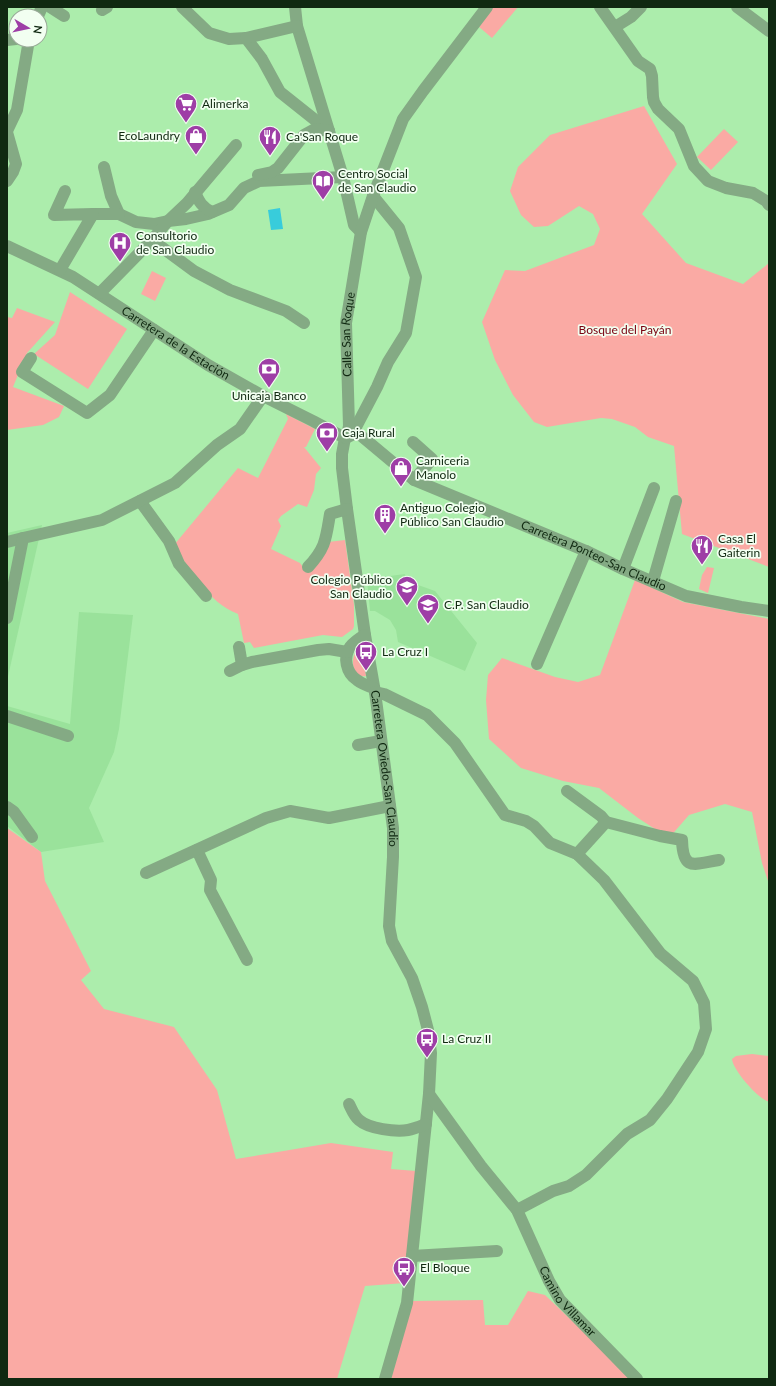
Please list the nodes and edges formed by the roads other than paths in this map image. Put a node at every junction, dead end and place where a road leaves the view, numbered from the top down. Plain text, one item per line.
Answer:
1 (50, 7) edge
2 (182, 7) edge
3 (295, 7) edge
4 (487, 7) edge
5 (600, 7) edge
6 (641, 7) edge
7 (737, 7) edge
8 (64, 16) dead end
9 (297, 26) junction
10 (615, 27) junction
11 (769, 31) edge
12 (246, 38) junction
13 (28, 48) edge
14 (328, 131) junction
15 (7, 132) edge
16 (236, 145) dead end
17 (104, 167) dead end
18 (343, 177) junction
19 (7, 181) edge
20 (244, 188) junction
21 (65, 190) dead end
22 (196, 192) junction
23 (373, 196) junction
24 (187, 203) junction
25 (769, 205) edge
26 (212, 212) junction
27 (93, 214) junction
28 (119, 214) junction
29 (192, 217) junction
30 (168, 220) junction
31 (360, 232) junction
32 (152, 240) junction
33 (7, 246) edge
34 (60, 270) junction
35 (100, 294) junction
36 (304, 323) dead end
37 (154, 330) junction
38 (31, 358) dead end
39 (263, 396) junction
40 (346, 437) junction
41 (413, 442) dead end
42 (414, 480) junction
43 (654, 488) dead end
44 (140, 500) junction
45 (676, 501) dead end
46 (347, 509) junction
47 (23, 538) junction
48 (7, 542) edge
49 (586, 551) junction
50 (308, 567) dead end
51 (623, 569) junction
52 (11, 580) edge
53 (653, 581) junction
54 (206, 596) dead end
55 (769, 611) edge
56 (7, 618) edge
57 (365, 635) junction
58 (239, 647) dead end
59 (348, 652) junction
60 (537, 664) dead end
61 (242, 665) junction
62 (230, 672) dead end
63 (374, 690) junction
64 (7, 716) edge
65 (68, 736) dead end
66 (381, 741) junction
67 (358, 745) dead end
68 (568, 791) dead end
69 (390, 806) junction
70 (7, 807) edge
71 (606, 822) junction
72 (32, 837) dead end
73 (197, 850) junction
74 (577, 854) junction
75 (719, 860) dead end
76 (146, 874) dead end
77 (247, 960) dead end
78 (429, 1094) junction
79 (349, 1104) dead end
80 (426, 1124) junction
81 (517, 1210) junction
82 (497, 1251) dead end
83 (412, 1256) junction
84 (386, 1379) edge
85 (638, 1379) edge

1 - 8 street
2 - 12 street
3 - 9 street
4 - 23 street, Calle San Roque
5 - 10 street
6 - 10 street
7 - 11 street
9 - 12 street
9 - 14 street
10 - 25 street
12 - 14 street
13 - 15 street
14 - 18 street
14 - 20 street
15 - 19 street
16 - 22 street
17 - 28 street
18 - 20 street
18 - 31 street
20 - 26 street
21 - 27 street
22 - 24 street
22 - 26 street
23 - 31 street, Calle San Roque
23 - 40 street
24 - 26 street
24 - 29 street
24 - 30 street
26 - 29 street
27 - 28 street
27 - 34 street
28 - 30 street
29 - 30 street
30 - 32 street
31 - 40 street, Calle San Roque
32 - 35 street
32 - 36 street
33 - 34 street, Carretera de la Estación
34 - 35 street, Carretera de la Estación
35 - 37 street, Carretera de la Estación
37 - 38 street
37 - 39 street, Carretera de la Estación
39 - 40 street, Carretera de la Estación
39 - 44 street
40 - 42 street, Carretera Ponteo-San Claudio
40 - 46 street, Carretera Oviedo-San Claudio
41 - 42 street
42 - 49 street, Carretera Ponteo-San Claudio
43 - 51 street
44 - 47 street
44 - 54 street
45 - 53 street
46 - 50 street
46 - 57 street, Carretera Oviedo-San Claudio
47 - 48 street
47 - 52 street
49 - 51 street, Carretera Ponteo-San Claudio
49 - 60 street
51 - 53 street, Carretera Ponteo-San Claudio
52 - 56 street
53 - 55 street, Carretera Ponteo-San Claudio
57 - 59 street
57 - 63 street, Carretera Oviedo-San Claudio
58 - 61 street
59 - 61 street
59 - 63 street
61 - 62 street
63 - 66 street, Carretera Oviedo-San Claudio
63 - 74 street
64 - 65 street
66 - 67 street
66 - 69 street, Carretera Oviedo-San Claudio
68 - 71 street
69 - 73 street
69 - 78 street, Carretera Oviedo-San Claudio
70 - 72 street
71 - 74 street
71 - 75 street
73 - 76 street
73 - 77 street
74 - 81 street
78 - 80 street, Carretera Oviedo-San Claudio
78 - 81 street, Camino Villamar
79 - 80 street
80 - 83 street, Carretera Oviedo-San Claudio
81 - 85 street, Camino Villamar
82 - 83 street
83 - 84 street, Carretera Oviedo-San Claudio

